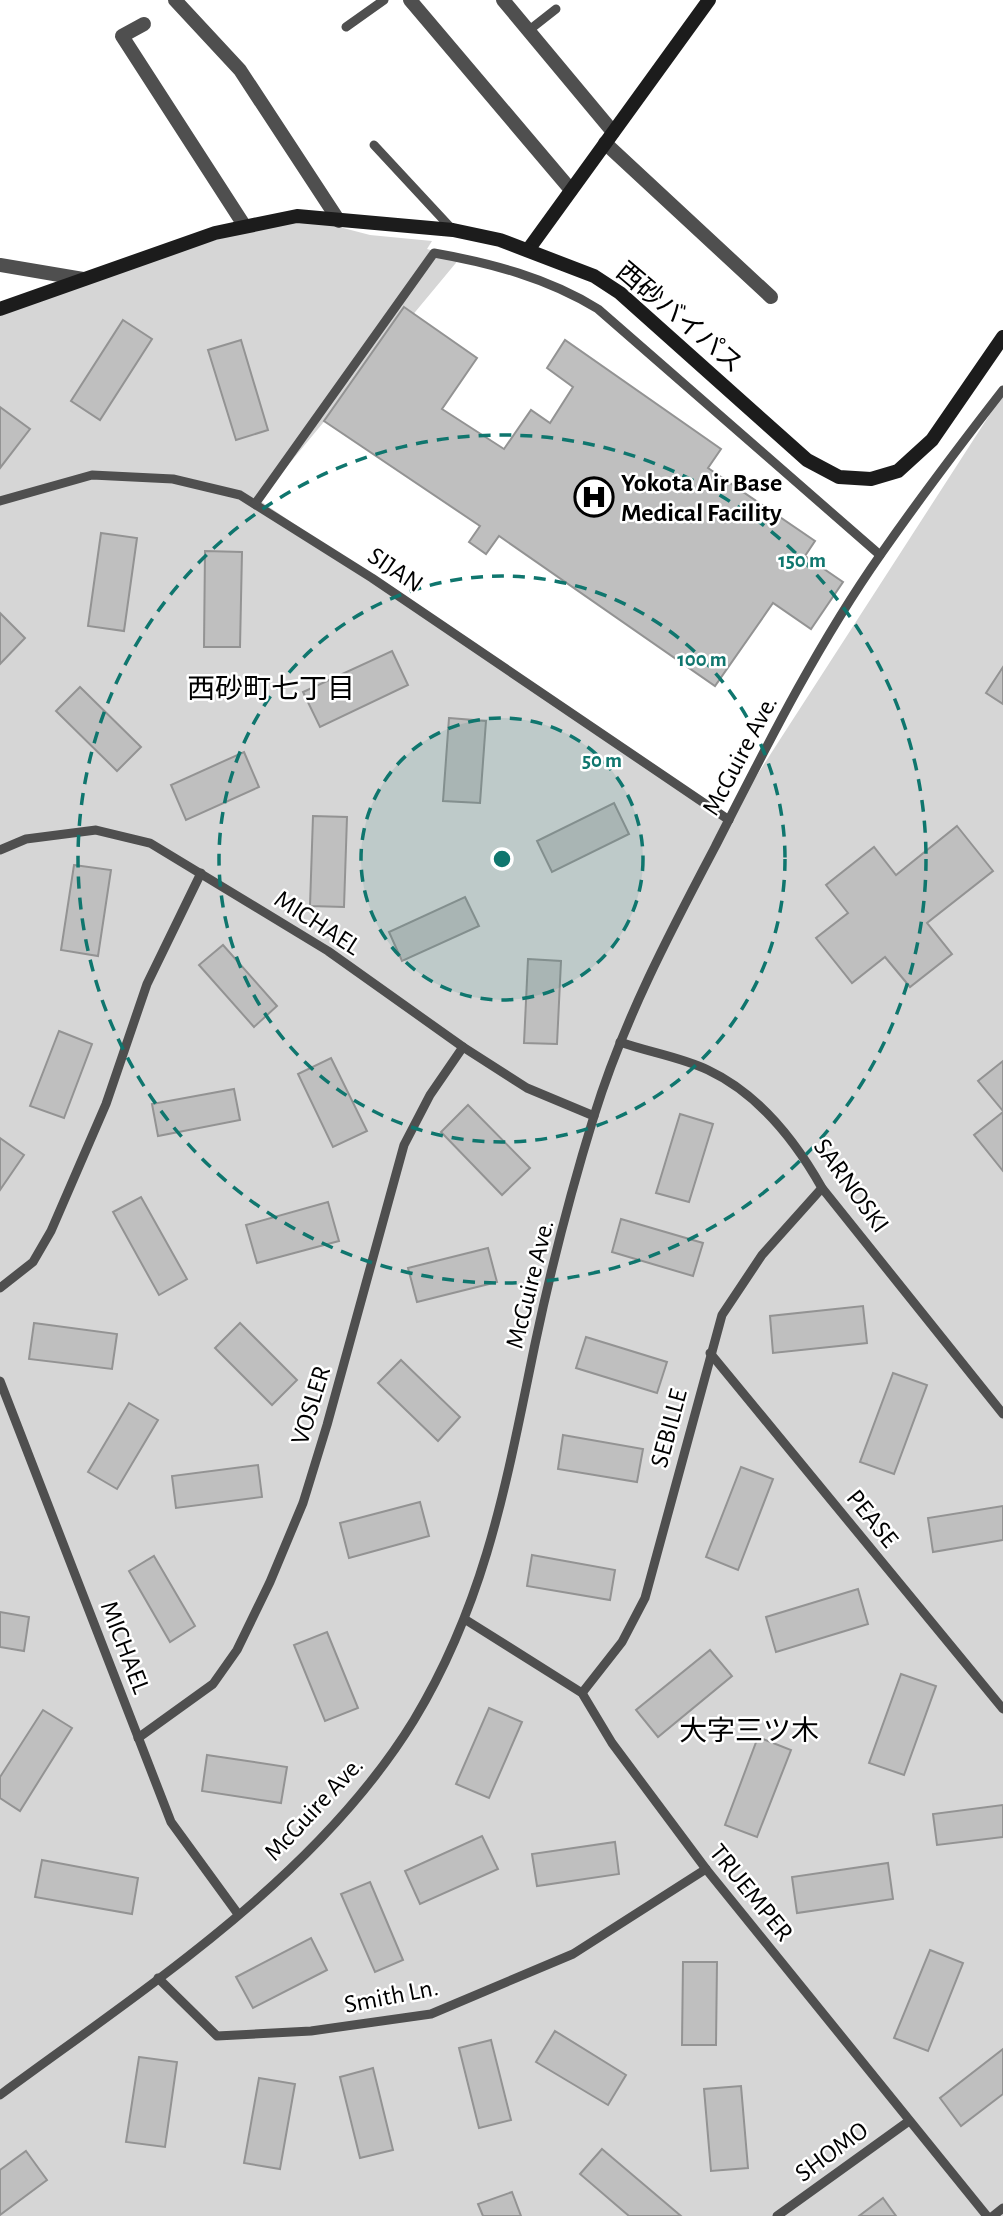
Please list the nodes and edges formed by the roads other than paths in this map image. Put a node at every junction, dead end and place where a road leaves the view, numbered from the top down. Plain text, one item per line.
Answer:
1 (175, 0) edge
2 (384, 0) edge
3 (410, 0) edge
4 (503, 0) edge
5 (709, 0) edge
6 (556, 9) dead end
7 (144, 23) dead end
8 (346, 27) dead end
9 (528, 31) junction
10 (609, 138) junction
11 (374, 145) dead end
12 (571, 190) junction
13 (339, 221) junction
14 (244, 225) junction
15 (453, 230) junction
16 (528, 250) junction
17 (0, 265) edge
18 (83, 279) junction
19 (771, 298) dead end
20 (0, 309) edge
21 (1003, 337) edge
22 (1003, 390) edge
23 (0, 501) edge
24 (255, 504) junction
25 (880, 555) junction
26 (729, 820) junction
27 (0, 850) edge
28 (201, 873) junction
29 (620, 1042) junction
30 (463, 1047) junction
31 (594, 1116) junction
32 (822, 1188) junction
33 (0, 1288) edge
34 (710, 1353) junction
35 (0, 1381) edge
36 (1003, 1414) edge
37 (466, 1620) junction
38 (582, 1693) junction
39 (1003, 1709) edge
40 (138, 1738) junction
41 (706, 1869) junction
42 (238, 1914) junction
43 (158, 1978) junction
44 (0, 2095) edge
45 (909, 2121) junction
46 (1003, 2208) edge
47 (777, 2216) edge
48 (990, 2216) edge

1 - 13 street
2 - 8 lane
3 - 12 street
4 - 9 street
5 - 10 street
6 - 9 lane
7 - 14 street
9 - 10 street
10 - 12 street
10 - 19 street
11 - 15 lane
12 - 16 street
13 - 14 street, 西砂バイパス
13 - 15 street, 西砂バイパス
14 - 18 street, 西砂バイパス
15 - 16 street, 西砂バイパス
16 - 21 street, 西砂バイパス
17 - 18 street
18 - 20 street, 西砂バイパス
22 - 25 lane, McGuire Ave.
23 - 24 lane, SIJAN
24 - 25 lane
24 - 26 lane, SIJAN
25 - 26 lane, McGuire Ave.
26 - 29 lane, McGuire Ave.
27 - 28 lane, MICHAEL
28 - 30 lane, MICHAEL
28 - 33 lane
29 - 31 lane, McGuire Ave.
29 - 32 lane, SARNOSKI
30 - 31 lane, MICHAEL
30 - 40 lane, VOSLER
31 - 37 lane, McGuire Ave.
32 - 34 lane, SEBILLE
32 - 36 lane, SARNOSKI
34 - 38 lane, SEBILLE
34 - 39 lane, PEASE
35 - 40 lane, MICHAEL
37 - 38 lane, TRUEMPER
37 - 42 lane, McGuire Ave.
38 - 41 lane, TRUEMPER
40 - 42 lane, MICHAEL
41 - 43 lane, Smith Ln.
41 - 45 lane, TRUEMPER
42 - 43 lane, McGuire Ave.
43 - 44 lane, McGuire Ave.
45 - 47 lane, SHOMO
45 - 48 lane, TRUEMPER
46 - 48 lane

